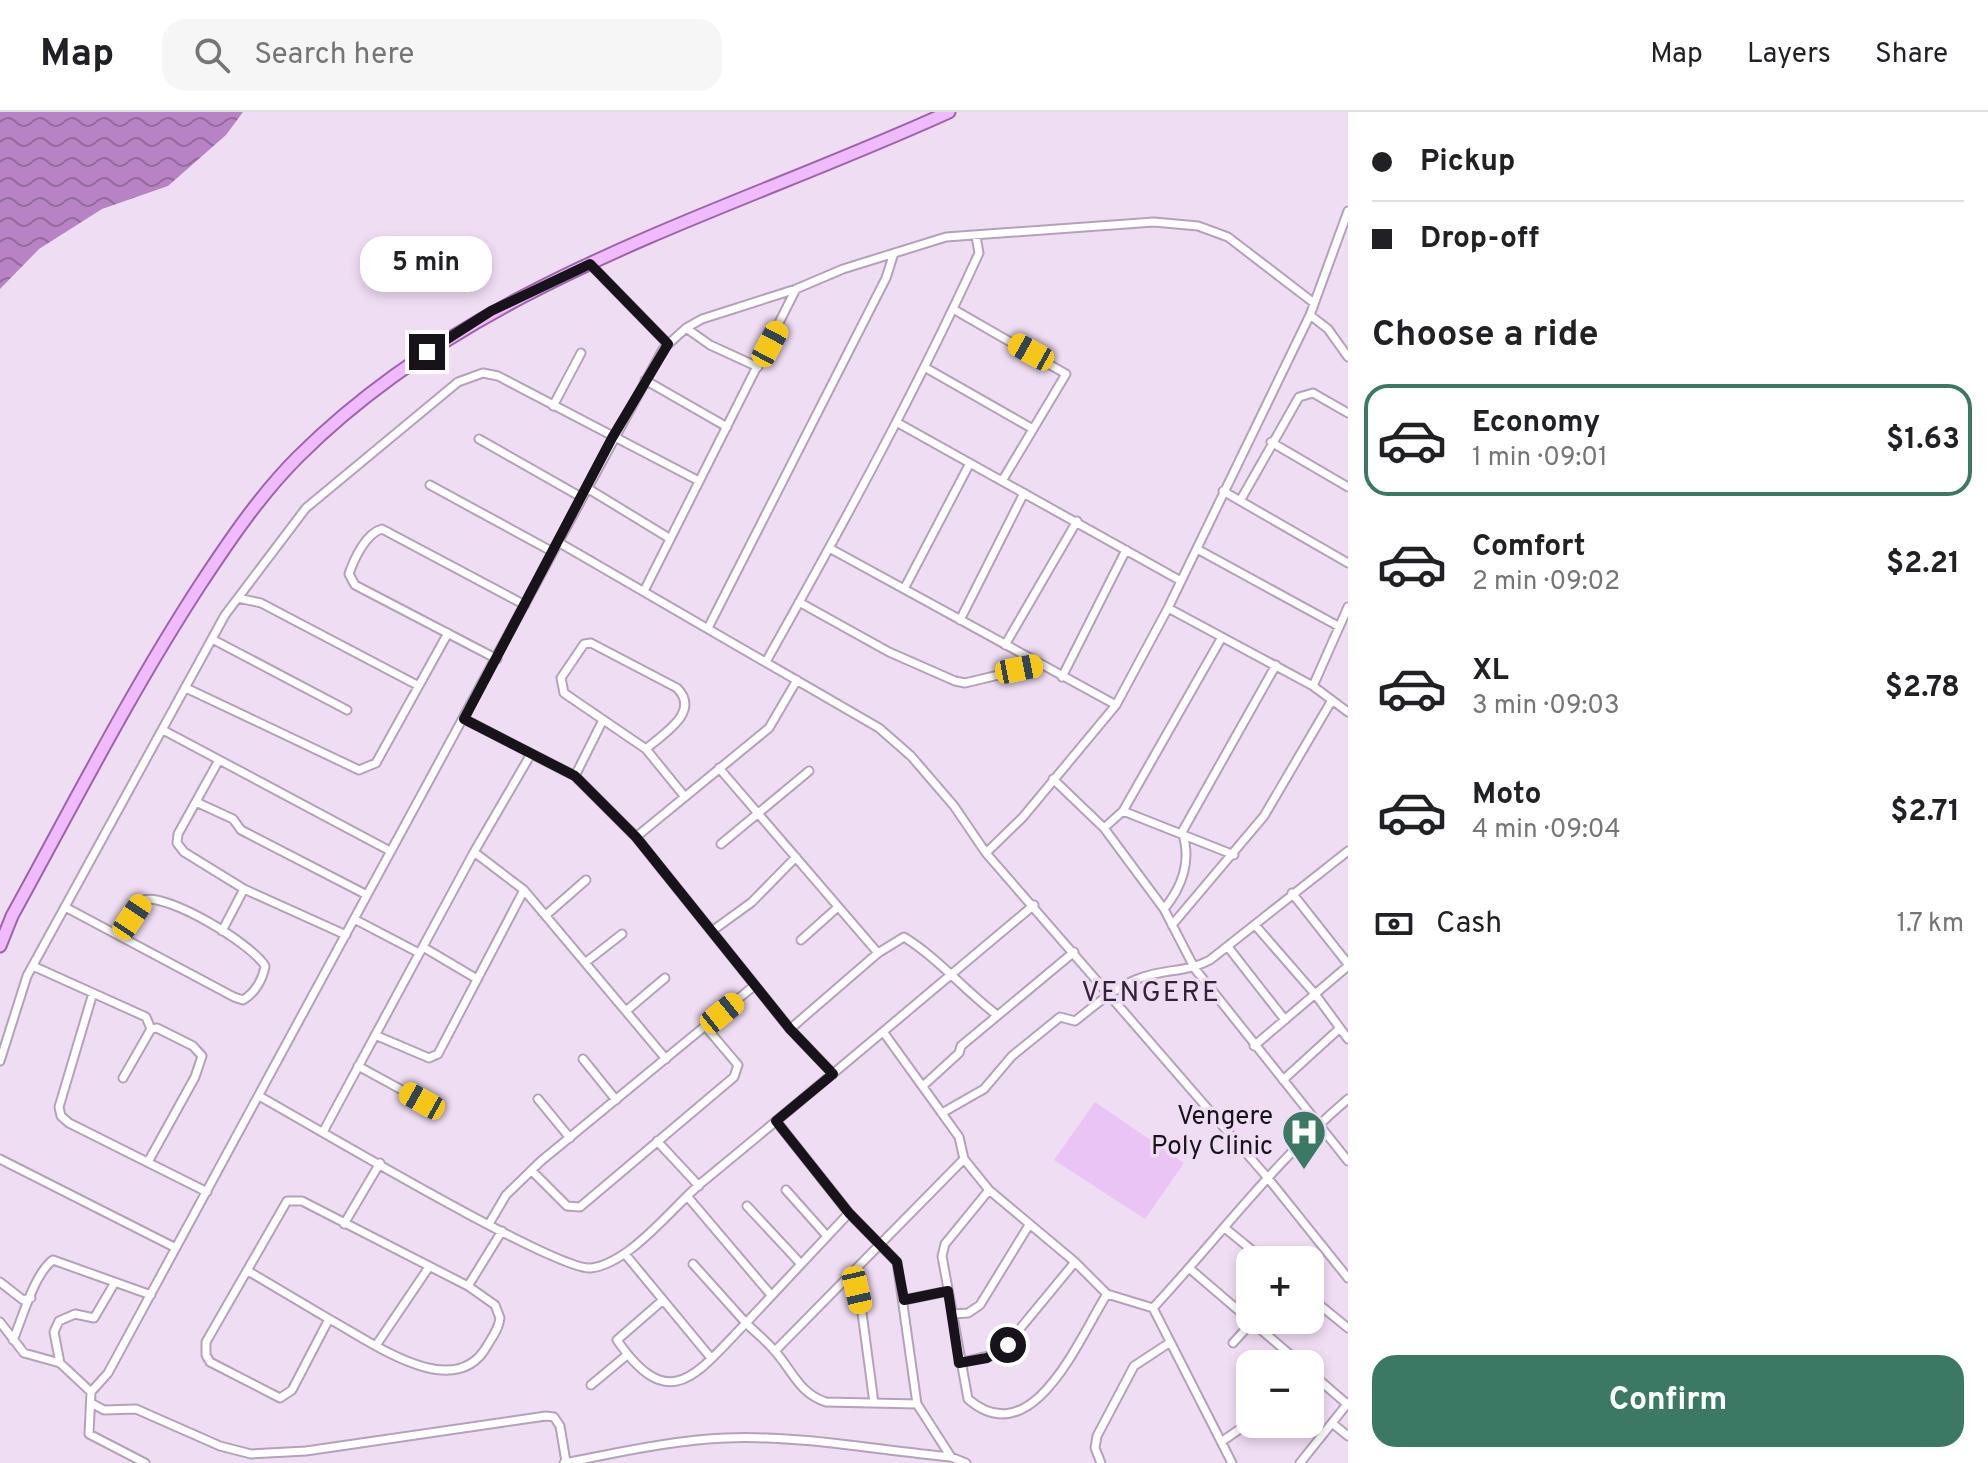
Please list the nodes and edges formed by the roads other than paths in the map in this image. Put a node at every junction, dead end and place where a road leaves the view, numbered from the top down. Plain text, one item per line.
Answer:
1 (949, 112) edge
2 (1348, 211) edge
3 (976, 236) junction
4 (894, 253) junction
5 (590, 264) junction
6 (796, 289) junction
7 (1314, 303) junction
8 (953, 309) junction
9 (1310, 315) junction
10 (686, 328) junction
11 (668, 344) junction
12 (581, 353) dead end
13 (1348, 357) edge
14 (758, 367) junction
15 (926, 368) junction
16 (645, 380) junction
17 (553, 406) junction
18 (1348, 413) edge
19 (898, 423) junction
20 (727, 427) junction
21 (1033, 429) junction
22 (612, 438) junction
23 (479, 439) dead end
24 (1271, 442) junction
25 (970, 463) junction
26 (699, 481) junction
27 (1002, 481) junction
28 (430, 485) dead end
29 (1348, 487) edge
30 (587, 488) junction
31 (1223, 491) junction
32 (1024, 493) junction
33 (581, 497) junction
34 (1240, 501) junction
35 (1077, 521) junction
36 (669, 538) junction
37 (558, 542) junction
38 (831, 549) junction
39 (1197, 549) junction
40 (1126, 550) junction
41 (553, 552) junction
42 (1348, 563) edge
43 (1181, 581) junction
44 (904, 589) junction
45 (644, 591) junction
46 (238, 598) junction
47 (799, 602) junction
48 (525, 605) junction
49 (1348, 607) edge
50 (1168, 608) junction
51 (960, 620) junction
52 (709, 626) junction
53 (1338, 626) junction
54 (448, 633) junction
55 (1222, 637) junction
56 (212, 639) junction
57 (1005, 645) junction
58 (497, 659) junction
59 (767, 660) junction
60 (1040, 665) junction
61 (1276, 665) junction
62 (1062, 677) junction
63 (797, 680) junction
64 (417, 685) junction
65 (1313, 686) junction
66 (186, 688) junction
67 (1332, 700) junction
68 (1116, 705) junction
69 (347, 710) dead end
70 (1348, 712) edge
71 (464, 719) junction
72 (603, 720) junction
73 (163, 730) junction
74 (646, 749) junction
75 (531, 754) junction
76 (219, 760) junction
77 (719, 768) junction
78 (809, 771) dead end
79 (575, 776) junction
80 (1053, 779) junction
81 (685, 797) junction
82 (196, 802) junction
83 (1123, 811) junction
84 (758, 814) junction
85 (1104, 828) junction
86 (1182, 832) junction
87 (636, 837) junction
88 (721, 844) dead end
89 (390, 851) junction
90 (1348, 851) edge
91 (474, 852) junction
92 (986, 853) junction
93 (1234, 855) junction
94 (796, 857) junction
95 (586, 880) dead end
96 (244, 889) junction
97 (524, 890) junction
98 (1292, 893) junction
99 (367, 895) junction
100 (1034, 905) junction
101 (65, 907) junction
102 (838, 907) junction
103 (1164, 909) junction
104 (546, 915) junction
105 (356, 920) junction
106 (1172, 925) junction
107 (1255, 925) junction
108 (222, 931) junction
109 (712, 931) junction
110 (121, 934) junction
111 (622, 934) dead end
112 (346, 935) junction
113 (801, 940) dead end
114 (0, 946) edge
115 (1228, 947) junction
116 (421, 950) junction
117 (1074, 952) junction
118 (878, 953) junction
119 (586, 962) junction
120 (1348, 965) edge
121 (33, 966) junction
122 (1195, 969) junction
123 (949, 977) junction
124 (665, 978) dead end
125 (477, 979) junction
126 (755, 985) junction
127 (93, 993) junction
128 (1108, 993) junction
129 (1315, 994) junction
130 (626, 1011) junction
131 (997, 1015) junction
132 (1285, 1020) junction
133 (705, 1026) junction
134 (151, 1029) junction
135 (790, 1029) junction
136 (1339, 1029) junction
137 (884, 1033) junction
138 (375, 1035) junction
139 (1348, 1039) edge
140 (1254, 1046) junction
141 (583, 1059) dead end
142 (666, 1059) junction
143 (0, 1061) edge
144 (358, 1066) junction
145 (833, 1074) junction
146 (123, 1078) dead end
147 (1283, 1080) junction
148 (924, 1085) junction
149 (259, 1096) junction
150 (538, 1099) dead end
151 (616, 1100) junction
152 (1348, 1100) edge
153 (422, 1101) dead end
154 (942, 1113) junction
155 (776, 1121) junction
156 (1320, 1123) junction
157 (323, 1132) junction
158 (570, 1138) junction
159 (657, 1141) junction
160 (0, 1159) edge
161 (964, 1159) junction
162 (1348, 1161) edge
163 (148, 1162) junction
164 (380, 1163) junction
165 (532, 1171) junction
166 (1267, 1177) junction
167 (699, 1186) junction
168 (786, 1190) dead end
169 (989, 1190) junction
170 (207, 1192) junction
171 (687, 1196) junction
172 (747, 1206) dead end
173 (849, 1213) junction
174 (344, 1224) junction
175 (489, 1224) junction
176 (1029, 1225) junction
177 (1226, 1229) junction
178 (502, 1231) junction
179 (827, 1236) junction
180 (880, 1243) junction
181 (1247, 1246) edge
182 (176, 1248) junction
183 (625, 1254) junction
184 (1075, 1262) junction
185 (693, 1264) dead end
186 (801, 1264) junction
187 (429, 1267) junction
188 (1189, 1268) junction
189 (248, 1271) junction
190 (850, 1274) junction
191 (1348, 1278) edge
192 (0, 1282) edge
193 (114, 1284) junction
194 (468, 1286) junction
195 (948, 1291) junction
196 (1107, 1294) junction
197 (151, 1295) junction
198 (771, 1295) junction
199 (32, 1298) junction
200 (663, 1300) junction
201 (904, 1300) junction
202 (1153, 1308) junction
203 (1236, 1308) edge
204 (1324, 1308) edge
205 (953, 1314) junction
206 (329, 1319) junction
207 (0, 1322) edge
208 (746, 1323) junction
209 (1348, 1328) edge
210 (1241, 1334) edge
211 (1266, 1334) edge
212 (13, 1340) junction
213 (1169, 1343) junction
214 (1233, 1343) dead end
215 (377, 1344) junction
216 (1284, 1350) edge
217 (775, 1351) junction
218 (627, 1355) junction
219 (711, 1358) junction
220 (60, 1363) junction
221 (959, 1363) junction
222 (1324, 1383) edge
223 (591, 1385) dead end
224 (91, 1392) junction
225 (874, 1403) junction
226 (1348, 1403) edge
227 (93, 1404) junction
228 (917, 1404) junction
229 (1332, 1423) junction
230 (1236, 1432) edge
231 (1348, 1436) edge
232 (1221, 1442) junction
233 (951, 1457) junction
234 (145, 1463) edge
235 (565, 1463) edge
236 (966, 1463) edge
237 (1101, 1463) edge
238 (1232, 1463) edge
239 (1300, 1463) edge

1 - 5 main road
2 - 7 street
3 - 4 street
3 - 7 street
3 - 8 street
4 - 6 street
4 - 52 street
5 - 11 street
5 - 114 main road
6 - 10 street
6 - 14 street
7 - 9 street
8 - 15 street
8 - 21 street
9 - 13 street
9 - 31 street
10 - 11 street
10 - 14 street
11 - 16 street
12 - 17 street
14 - 20 street
15 - 19 street
15 - 21 street
16 - 20 street
16 - 22 street
17 - 22 street
17 - 46 street
18 - 24 street
19 - 25 street
19 - 38 street
20 - 26 street
21 - 27 street
22 - 26 street
22 - 30 street
23 - 33 street
24 - 29 street
24 - 34 street
25 - 27 street
25 - 44 street
26 - 36 street
27 - 32 street
28 - 41 street
30 - 33 street
30 - 36 street
31 - 34 street
31 - 39 street
32 - 35 street
32 - 51 street
33 - 37 street
34 - 42 street
35 - 40 street
35 - 57 street
36 - 45 street
37 - 41 street
37 - 45 street
38 - 44 street
38 - 47 street
39 - 43 street
39 - 53 street
40 - 43 street
40 - 62 street
41 - 48 street
43 - 50 street
44 - 51 street
45 - 52 street
46 - 56 street
46 - 64 street
47 - 59 street
47 - 60 street
48 - 54 street
48 - 58 street
49 - 53 street
50 - 55 street
50 - 68 street
51 - 57 street
52 - 59 street
53 - 65 street
54 - 58 street
54 - 64 street
55 - 61 street
55 - 83 street
56 - 66 street
56 - 69 street
57 - 60 street
58 - 71 street
59 - 63 street
60 - 62 street
61 - 65 street
61 - 86 street
62 - 68 street
63 - 77 street
63 - 92 street
64 - 66 street
65 - 67 street
66 - 73 street
67 - 70 street
67 - 93 street
68 - 80 street
71 - 75 street
71 - 89 street
72 - 74 street
72 - 74 street
72 - 79 street
73 - 76 street
73 - 101 street
74 - 81 street
75 - 79 street
75 - 91 street
76 - 82 street
76 - 89 street
77 - 81 street
77 - 84 street
78 - 84 street
79 - 87 street
80 - 85 street
80 - 92 street
81 - 87 street
82 - 96 street
82 - 99 street
83 - 85 street
83 - 86 street
84 - 88 street
84 - 94 street
85 - 103 street
86 - 93 street
86 - 103 street
87 - 109 street
89 - 99 street
90 - 98 street
91 - 97 street
91 - 116 street
92 - 100 street
93 - 106 street
94 - 102 street
94 - 109 street
95 - 104 street
96 - 108 street
96 - 112 street
97 - 104 street
97 - 125 street
98 - 107 street
98 - 120 street
99 - 105 street
100 - 117 street
100 - 123 street
101 - 110 street
101 - 121 street
102 - 113 street
102 - 118 street
103 - 106 street
104 - 119 street
105 - 112 street
105 - 116 street
106 - 122 street
107 - 115 street
107 - 129 street
108 - 110 street
108 - 110 street
109 - 126 street
111 - 119 street
112 - 149 street
115 - 122 street
115 - 132 street
116 - 125 street
116 - 138 street
117 - 128 street
117 - 131 street
118 - 123 street
118 - 135 street
119 - 130 street
120 - 129 street
121 - 127 street
121 - 143 street
122 - 128 street
122 - 140 street
123 - 131 street
123 - 137 street
124 - 130 street
125 - 138 street
126 - 133 street
126 - 135 street
127 - 134 street
127 - 163 street
128 - 154 street
128 - 166 street
129 - 132 street
129 - 136 street
130 - 142 street
131 - 148 street
132 - 140 street
133 - 142 street
133 - 159 street
134 - 146 street
134 - 163 street
135 - 145 street
136 - 139 street
136 - 147 street
137 - 145 street
137 - 148 street
138 - 144 street
140 - 147 street
141 - 151 street
142 - 151 street
144 - 153 street
144 - 157 street
145 - 155 street
147 - 156 street
148 - 154 street
149 - 157 street
149 - 170 street
150 - 158 street
151 - 158 street
152 - 156 street
154 - 161 street
155 - 167 street
155 - 173 street
156 - 162 street
156 - 166 street
157 - 164 street
158 - 165 street
159 - 165 street
159 - 167 street
160 - 182 street
161 - 169 street
161 - 180 street
163 - 170 street
164 - 174 street
164 - 175 street
165 - 175 street
166 - 177 street
166 - 191 street
167 - 171 street
168 - 179 street
169 - 176 street
169 - 195 street
170 - 182 street
171 - 183 street
171 - 198 street
172 - 186 street
173 - 179 street
173 - 180 street
174 - 187 street
174 - 189 street
175 - 178 street
176 - 184 street
176 - 205 street
177 - 181 street
177 - 188 street
178 - 183 street
178 - 194 street
179 - 186 street
180 - 190 street
180 - 201 street
182 - 197 street
183 - 200 street
184 - 196 street
184 - 221 street
185 - 208 street
186 - 198 street
187 - 194 street
187 - 215 street
188 - 202 street
188 - 203 street
189 - 206 street
189 - 206 street
190 - 217 street
190 - 225 street
192 - 199 street
193 - 197 street
193 - 199 street
193 - 220 street
194 - 215 street
195 - 201 street
195 - 205 street
196 - 202 street
196 - 221 street
197 - 224 street
198 - 208 street
199 - 212 street
200 - 218 street
200 - 219 street
201 - 228 street
202 - 213 street
204 - 209 street
205 - 221 street
206 - 215 street
207 - 212 street
208 - 217 street
208 - 219 street
210 - 214 street
211 - 216 street
212 - 220 street
213 - 232 street
213 - 237 street
217 - 225 street
218 - 219 street
218 - 223 street
220 - 224 street
222 - 226 street
224 - 227 street
225 - 228 street
226 - 229 street
227 - 234 street
227 - 235 street
228 - 233 street
229 - 231 street
229 - 239 street
230 - 232 street
232 - 238 street
233 - 235 street
233 - 236 street

